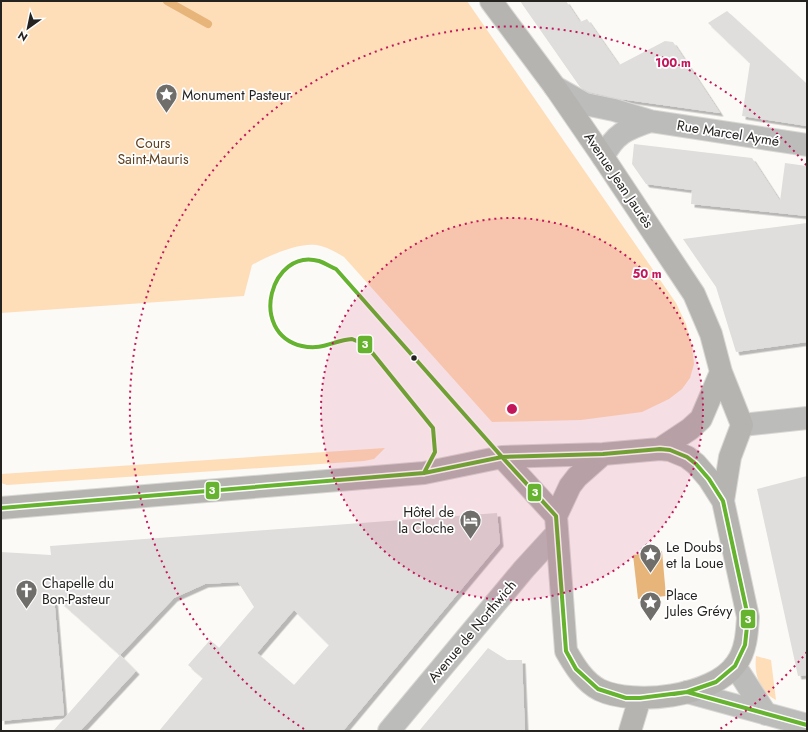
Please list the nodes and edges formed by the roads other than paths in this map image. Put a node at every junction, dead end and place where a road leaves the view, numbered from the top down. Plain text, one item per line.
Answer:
1 (491, 1) edge
2 (555, 87) junction
3 (650, 121) junction
4 (807, 145) edge
5 (604, 157) junction
6 (721, 372) junction
7 (807, 418) edge
8 (742, 425) junction
9 (660, 448) junction
10 (603, 454) junction
11 (502, 457) junction
12 (723, 501) junction
13 (1, 508) edge
14 (557, 525) junction
15 (735, 666) junction
16 (687, 692) junction
17 (640, 698) junction
18 (766, 714) junction
19 (807, 725) edge
20 (389, 731) edge
21 (630, 731) edge

1 - 2 main road, Avenue Jean Jaurès
2 - 3 street, Rue Marcel Aymé
2 - 5 main road, Avenue Jean Jaurès
3 - 4 street, Rue Marcel Aymé
3 - 5 street
5 - 6 main road, Avenue Jean Jaurès
6 - 8 main road, Avenue Jean Jaurès
6 - 9 main road
7 - 8 street
8 - 12 main road
9 - 10 main road
9 - 12 main road
10 - 11 main road
10 - 14 main road
11 - 13 main road
11 - 14 main road
12 - 15 main road
14 - 17 main road
14 - 20 street, Avenue de Northwich
15 - 16 main road
15 - 18 street
16 - 17 main road
16 - 18 street
17 - 21 main road
18 - 19 street

